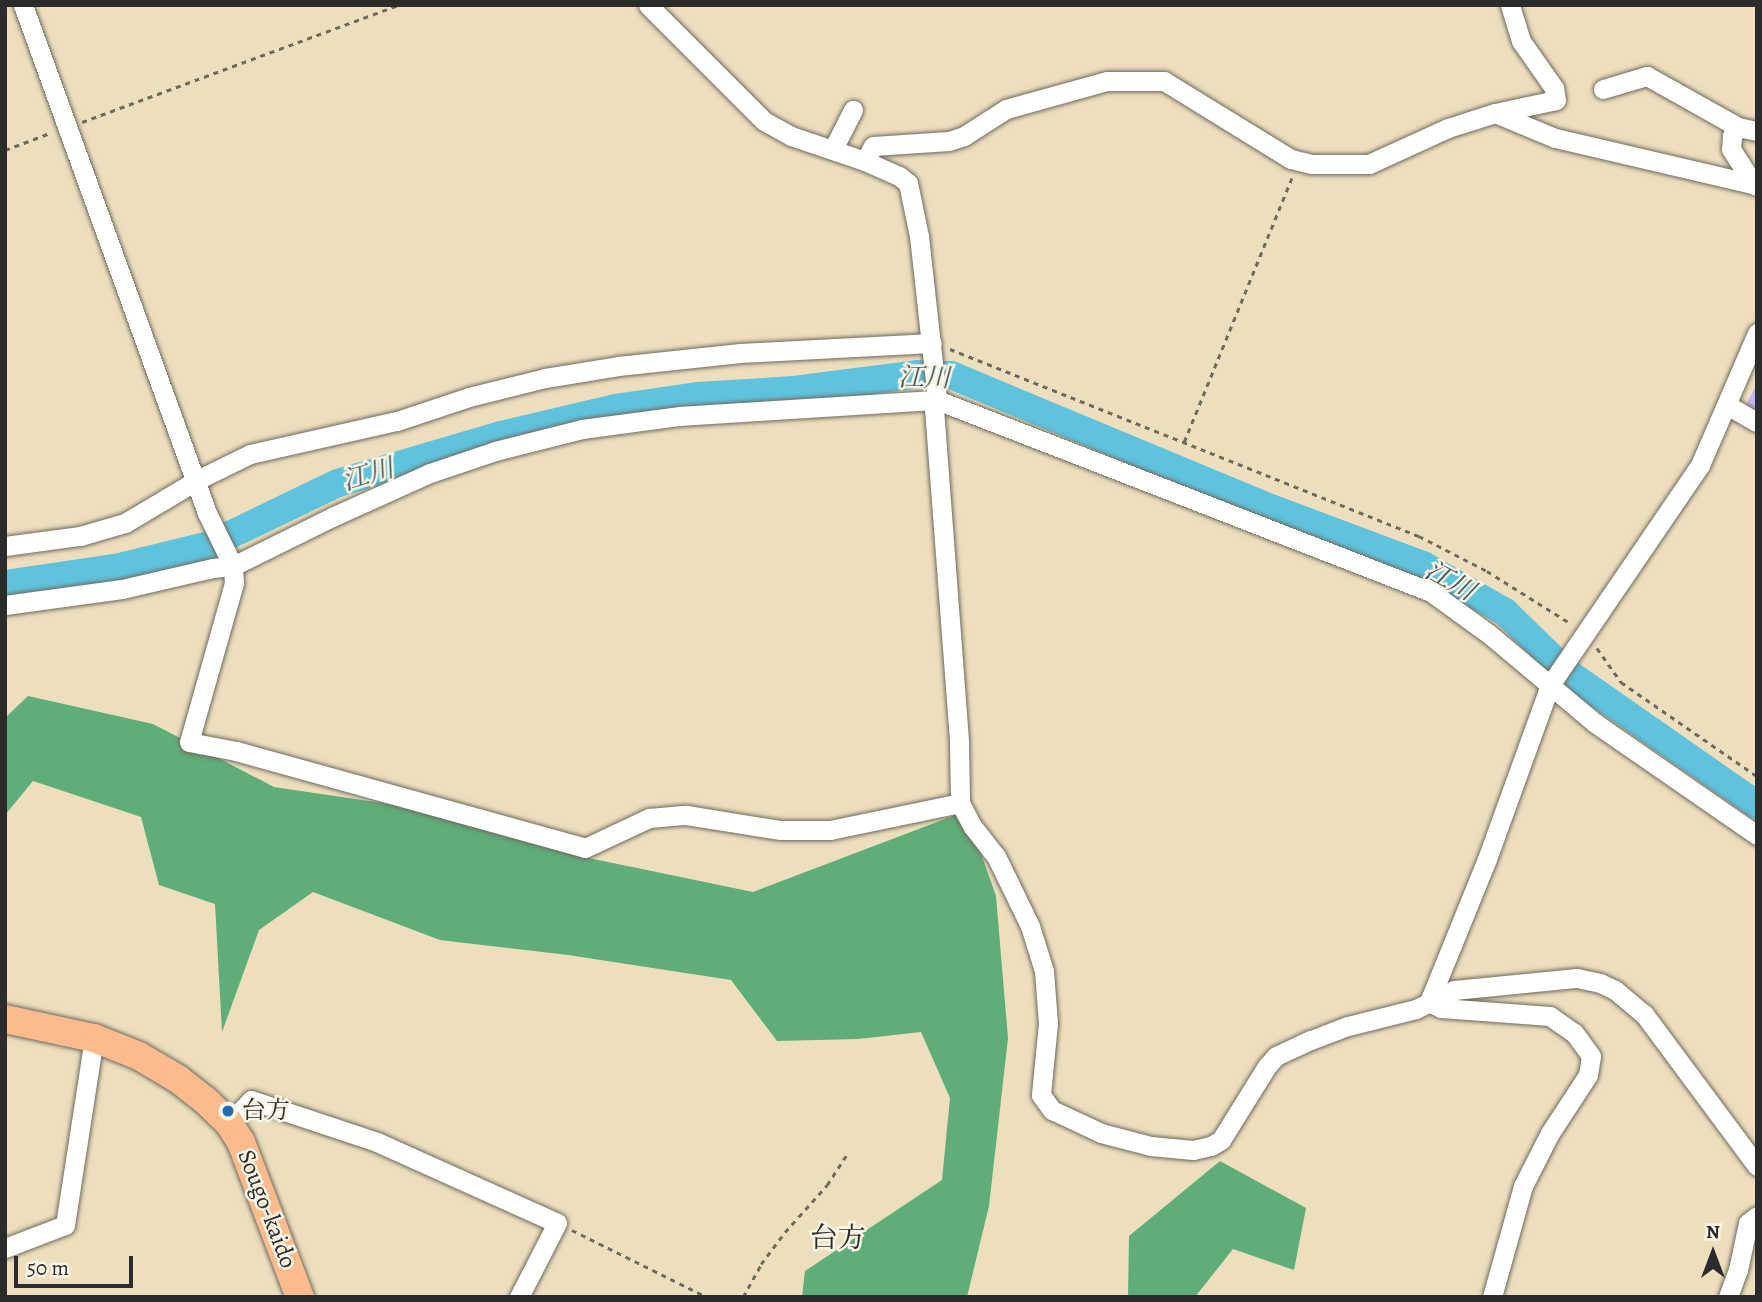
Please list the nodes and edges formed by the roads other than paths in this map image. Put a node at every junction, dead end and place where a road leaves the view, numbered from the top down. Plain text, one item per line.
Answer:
1 (23, 5) edge
2 (648, 5) edge
3 (1510, 5) edge
4 (1603, 89) dead end
5 (853, 110) dead end
6 (1495, 113) junction
7 (1748, 129) edge
8 (834, 149) junction
9 (865, 161) junction
10 (1755, 186) edge
11 (1755, 340) edge
12 (932, 347) junction
13 (935, 396) junction
14 (1727, 405) junction
15 (1757, 422) edge
16 (197, 480) junction
17 (5, 546) edge
18 (231, 561) junction
19 (5, 605) edge
20 (1550, 685) junction
21 (960, 803) junction
22 (1757, 835) edge
23 (1432, 1001) junction
24 (5, 1019) edge
25 (94, 1038) junction
26 (229, 1123) junction
27 (1757, 1166) edge
28 (1757, 1216) edge
29 (5, 1248) edge
30 (300, 1297) edge
31 (519, 1297) edge
32 (1492, 1297) edge
33 (1728, 1297) edge

1 - 16 street
2 - 8 street
3 - 6 street
4 - 7 street
5 - 8 street
6 - 9 street
6 - 10 street
7 - 10 street
8 - 9 street
9 - 12 street
11 - 14 street
12 - 13 street
12 - 16 street
13 - 18 street
13 - 20 street
13 - 21 street
14 - 15 street
14 - 20 street
16 - 17 street
16 - 18 street
18 - 19 street
18 - 21 street
20 - 22 street
20 - 23 street
21 - 23 street
23 - 27 street
23 - 32 street
24 - 25 highway, Sougo-kaido
25 - 26 highway, Sougo-kaido
25 - 29 street
26 - 30 highway, Sougo-kaido
26 - 31 street
28 - 33 street

